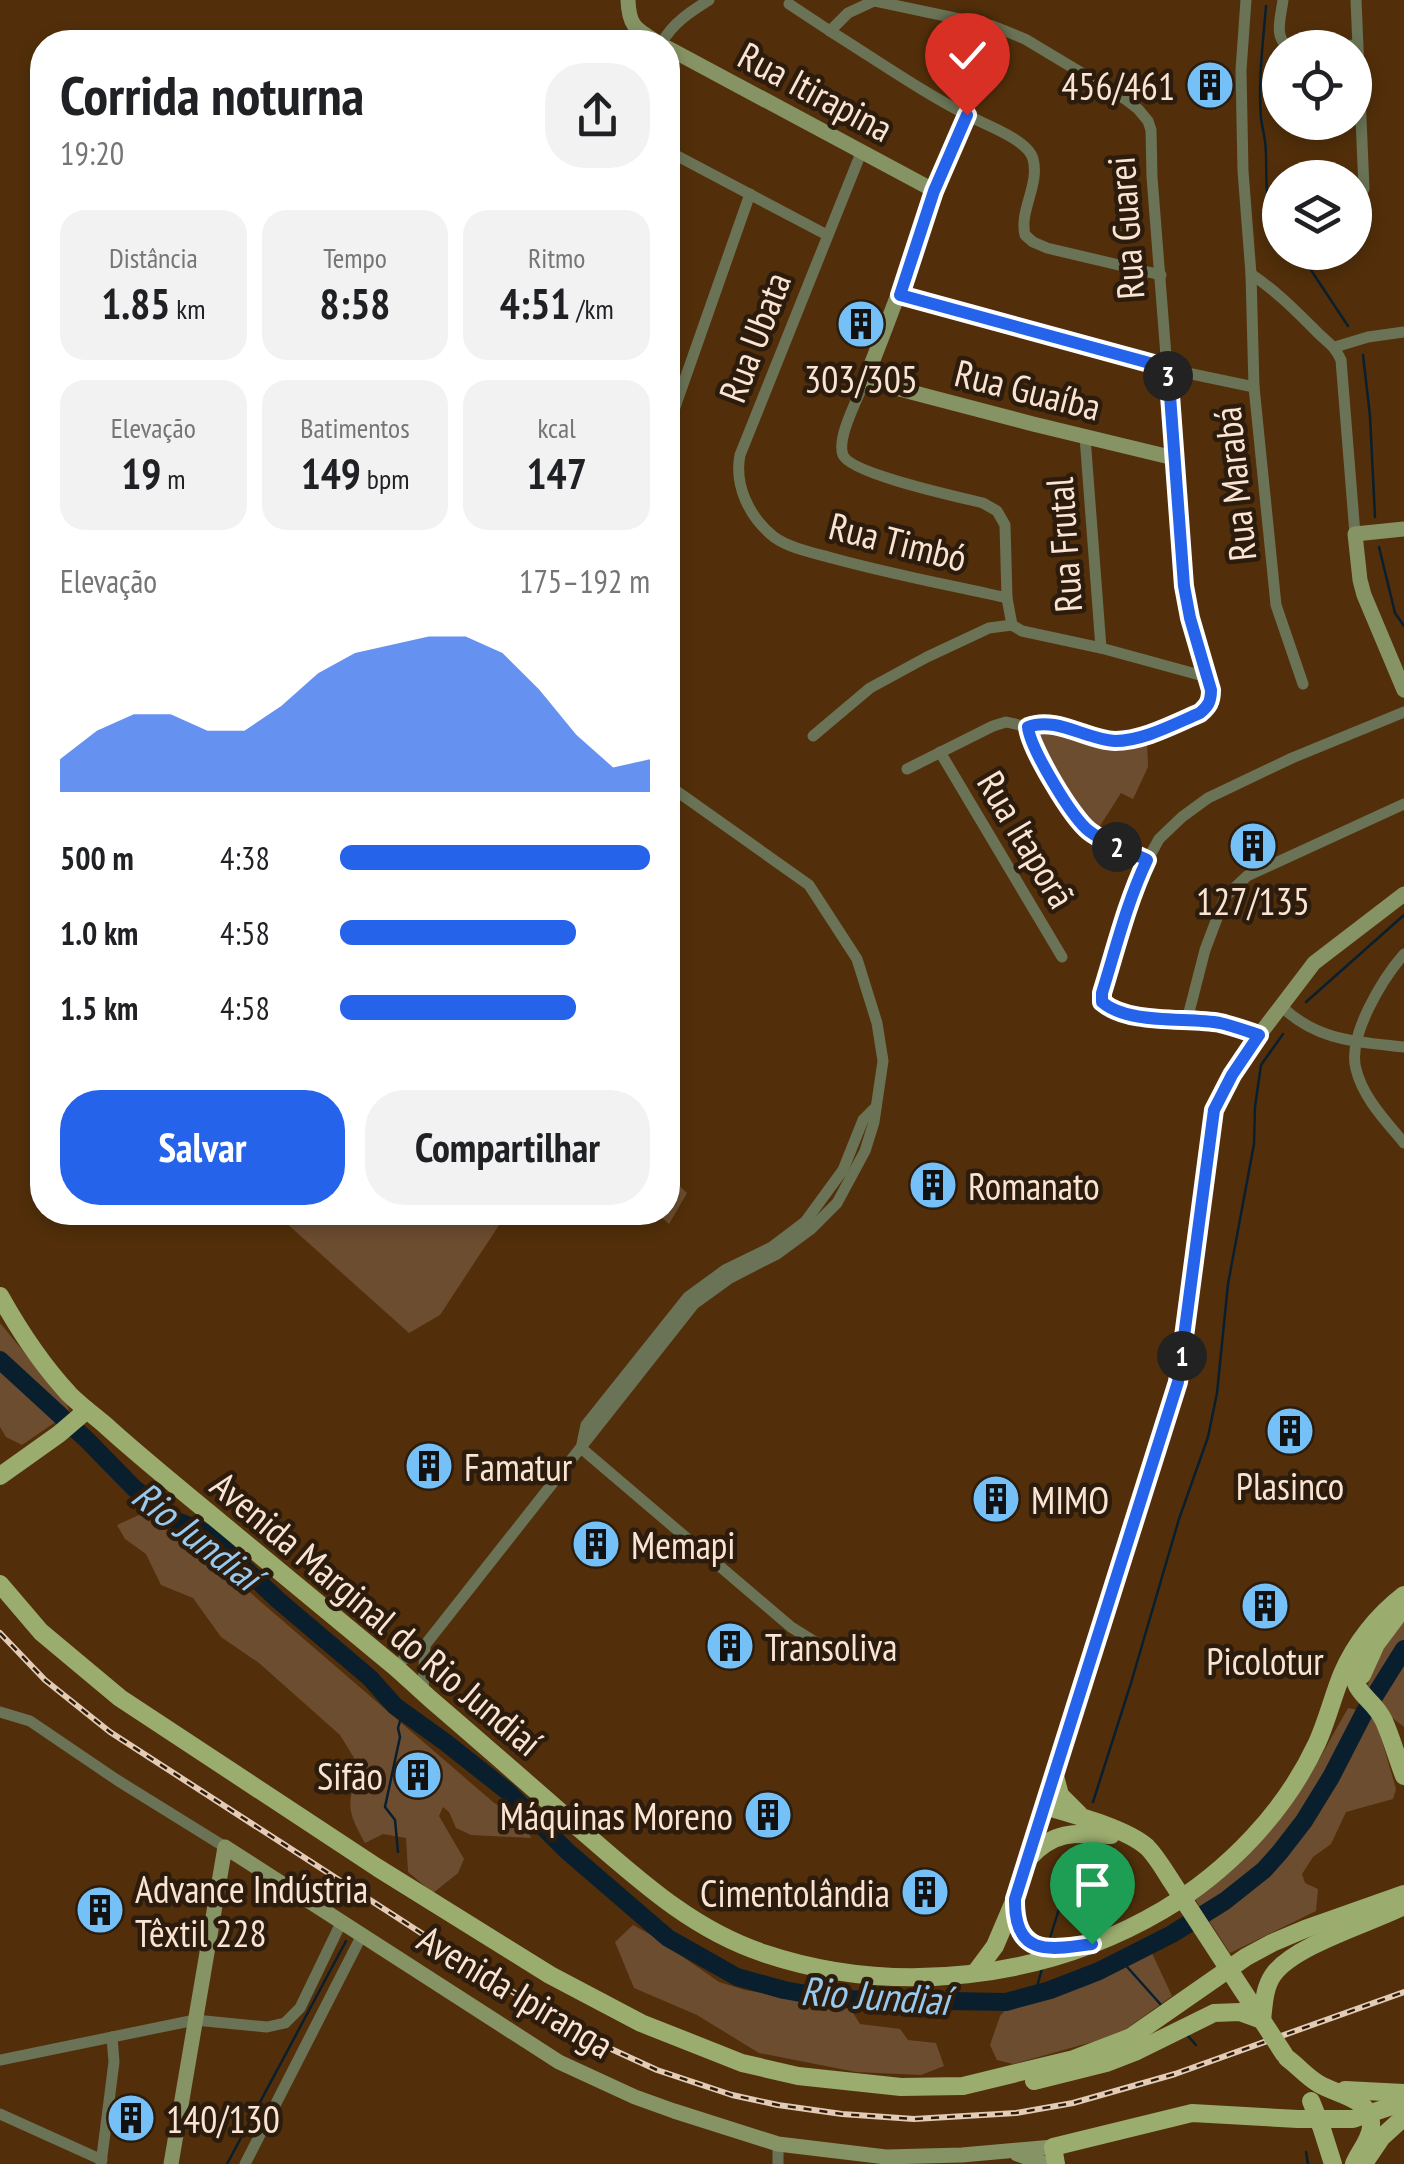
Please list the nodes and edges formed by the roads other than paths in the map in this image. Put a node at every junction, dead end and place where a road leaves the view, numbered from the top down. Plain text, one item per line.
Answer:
1 (628, 0) edge
2 (710, 0) edge
3 (875, 0) edge
4 (1246, 0) edge
5 (1283, 0) edge
6 (1356, 0) edge
7 (789, 4) dead end
8 (637, 30) edge
9 (670, 30) edge
10 (1280, 30) edge
11 (1357, 30) edge
12 (830, 31) junction
13 (680, 55) edge
14 (967, 115) junction
15 (861, 153) junction
16 (680, 157) edge
17 (934, 191) junction
18 (750, 194) junction
19 (827, 234) junction
20 (1161, 274) junction
21 (1251, 274) junction
22 (900, 295) junction
23 (1404, 332) edge
24 (1335, 346) junction
25 (1168, 368) junction
26 (866, 380) junction
27 (1254, 387) junction
28 (680, 393) edge
29 (1085, 438) junction
30 (1174, 458) junction
31 (1404, 529) edge
32 (1355, 534) junction
33 (776, 538) joint
34 (1007, 598) junction
35 (1012, 625) junction
36 (1101, 648) junction
37 (1209, 684) junction
38 (1303, 684) dead end
39 (1404, 690) edge
40 (1404, 712) edge
41 (1028, 727) junction
42 (813, 736) dead end
43 (940, 752) junction
44 (908, 769) dead end
45 (680, 793) edge
46 (1404, 804) edge
47 (1147, 860) junction
48 (1404, 894) edge
49 (1404, 954) edge
50 (1062, 957) dead end
51 (1282, 1006) junction
52 (1186, 1020) junction
53 (1259, 1035) junction
54 (1356, 1042) junction
55 (1404, 1047) edge
56 (1404, 1143) edge
57 (0, 1296) edge
58 (84, 1413) junction
59 (581, 1448) junction
60 (0, 1476) edge
61 (0, 1584) edge
62 (1404, 1595) edge
63 (1404, 1607) edge
64 (1363, 1638) junction
65 (815, 1642) dead end
66 (425, 1645) junction
67 (394, 1666) junction
68 (423, 1693) junction
69 (1368, 1701) junction
70 (0, 1712) edge
71 (1318, 1739) junction
72 (1055, 1776) junction
73 (1404, 1776) edge
74 (1045, 1823) junction
75 (1102, 1825) junction
76 (1131, 1837) junction
77 (225, 1847) junction
78 (1404, 1894) edge
79 (1015, 1899) junction
80 (1404, 1906) edge
81 (352, 1928) junction
82 (1092, 1944) junction
83 (975, 1973) junction
84 (195, 2020) junction
85 (1262, 2020) junction
86 (112, 2037) junction
87 (0, 2060) edge
88 (963, 2086) junction
89 (1404, 2093) edge
90 (1317, 2094) junction
91 (1404, 2102) edge
92 (0, 2114) edge
93 (1369, 2115) junction
94 (1404, 2117) edge
95 (778, 2144) junction
96 (1054, 2155) edge
97 (1358, 2160) edge
98 (101, 2162) edge
99 (170, 2164) edge
100 (245, 2164) edge
101 (778, 2164) edge
102 (1069, 2164) edge
103 (1332, 2164) edge

1 - 8 street
2 - 9 street
3 - 12 street
3 - 20 street, Rua Guarei
4 - 21 street, Rua Marabá
5 - 10 street
6 - 11 street
7 - 12 street
12 - 14 street
13 - 15 street, Rua Itirapina
14 - 17 street
14 - 20 street
15 - 17 street, Rua Itirapina
15 - 19 street, Rua Ubata
16 - 18 street
17 - 22 street
18 - 19 street
18 - 28 street
19 - 33 street, Rua Ubata
20 - 25 street, Rua Guarei
21 - 24 street
21 - 27 street, Rua Marabá
22 - 25 street
22 - 26 street
23 - 24 street
24 - 32 street
25 - 27 street
25 - 30 street, Rua Guarei
26 - 29 street, Rua Guaíba
26 - 34 street
27 - 38 street, Rua Marabá
29 - 30 street, Rua Guaíba
29 - 36 street, Rua Frutal
30 - 37 street, Rua Guarei
31 - 32 street
32 - 39 street
33 - 34 street, Rua Timbó
34 - 35 street
35 - 36 street
35 - 42 street
36 - 37 street
37 - 41 street
40 - 47 street
41 - 43 street
41 - 47 street
43 - 44 street
43 - 50 street, Rua Itaporã
45 - 59 street
46 - 52 street
47 - 52 street
48 - 51 street
49 - 54 street
51 - 53 street
51 - 54 street
52 - 53 street
53 - 72 street
54 - 55 street
54 - 56 street
57 - 58 main road, Avenida Marginal do Rio Jundiaí
58 - 60 main road
58 - 67 main road, Avenida Marginal do Rio Jundiaí
59 - 65 street
59 - 66 street
61 - 88 main road
62 - 64 main road, Avenida Marginal do Rio Jundiaí
63 - 69 main road
64 - 69 main road
64 - 71 main road, Avenida Marginal do Rio Jundiaí
66 - 67 street
66 - 68 street
67 - 68 main road, Avenida Marginal do Rio Jundiaí
68 - 83 main road, Avenida Marginal do Rio Jundiaí
69 - 71 main road
69 - 73 main road
70 - 77 street, Avenida Ipiranga
71 - 82 main road, Avenida Marginal do Rio Jundiaí
72 - 74 street
72 - 75 main road
74 - 75 main road
74 - 76 main road
74 - 79 main road
75 - 76 main road
76 - 85 main road, bridge
77 - 81 street, Avenida Ipiranga
77 - 84 street
78 - 88 main road
79 - 82 main road
79 - 83 main road
80 - 85 main road
81 - 84 street
81 - 95 street, Avenida Ipiranga
81 - 100 street
82 - 83 main road, Avenida Marginal do Rio Jundiaí
84 - 86 street
84 - 99 street
85 - 88 main road
85 - 90 main road, bridge
86 - 87 street
86 - 98 street
89 - 90 main road
90 - 93 main road
90 - 103 main road, bridge
91 - 93 main road, Avenida Ipiranga
92 - 98 street
93 - 96 main road, Avenida Ipiranga
93 - 97 main road
94 - 97 main road
95 - 96 street, Avenida Ipiranga
95 - 101 street
96 - 102 main road

